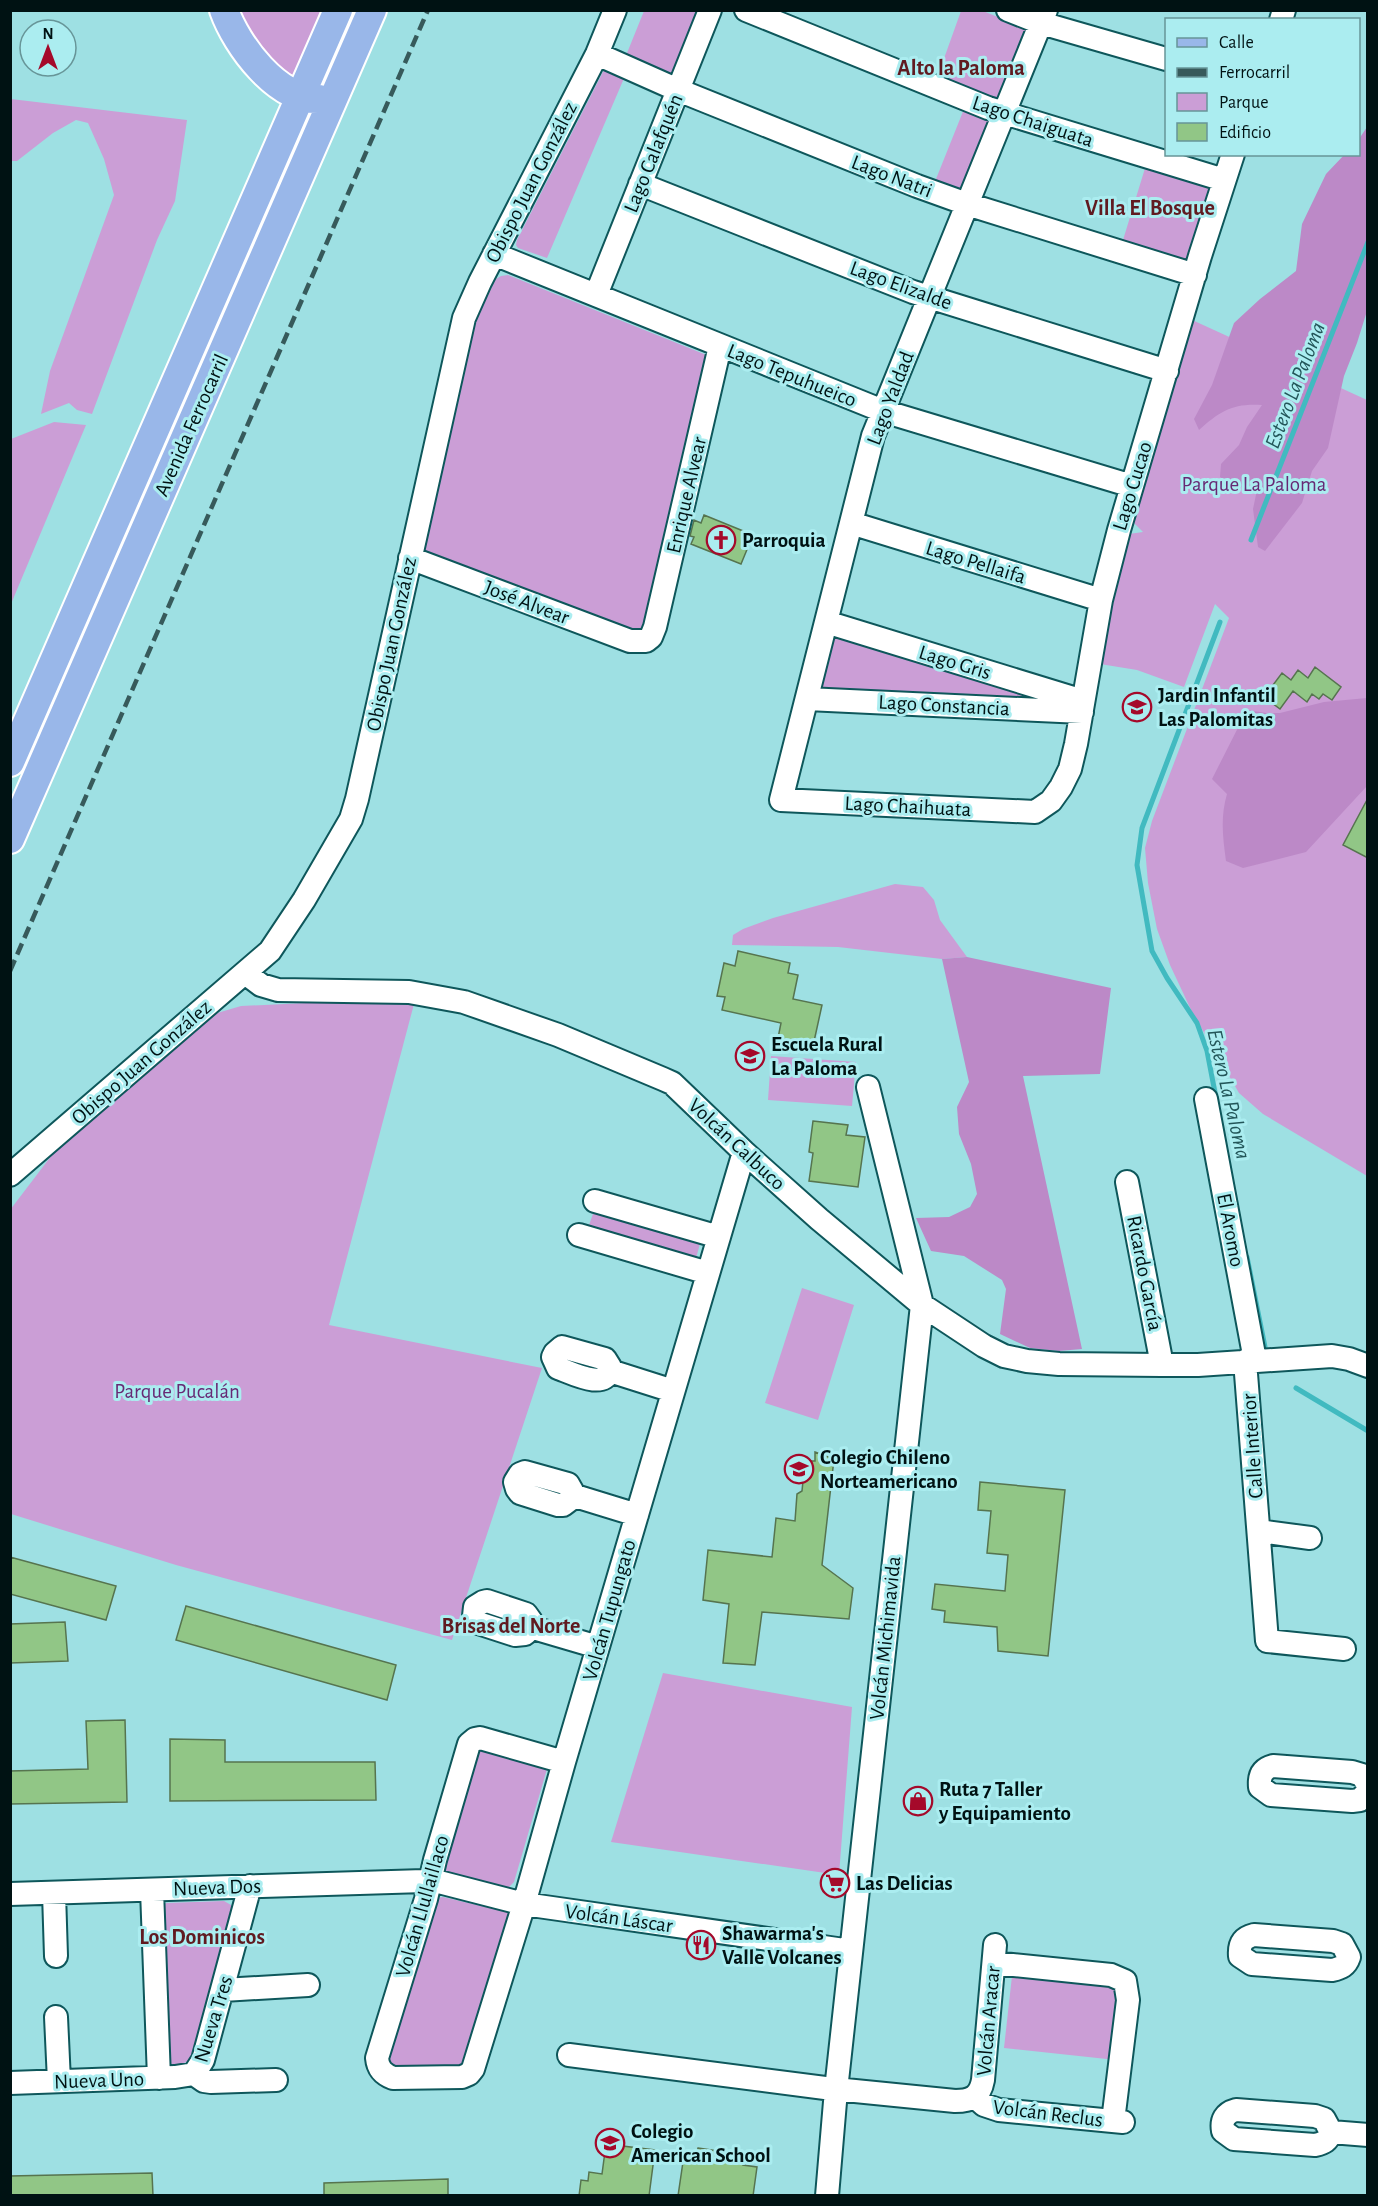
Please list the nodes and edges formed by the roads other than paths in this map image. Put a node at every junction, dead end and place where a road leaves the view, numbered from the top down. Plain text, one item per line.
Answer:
1 (224, 10) edge
2 (338, 10) edge
3 (372, 10) edge
4 (615, 10) edge
5 (710, 10) edge
6 (746, 10) edge
7 (1008, 10) edge
8 (1043, 17) edge
9 (597, 54) junction
10 (1165, 58) edge
11 (262, 70) junction
12 (678, 90) junction
13 (337, 92) junction
14 (301, 97) junction
15 (1003, 113) junction
16 (279, 149) junction
17 (1232, 156) edge
18 (1224, 180) junction
19 (640, 184) junction
20 (967, 204) junction
21 (494, 254) junction
22 (1195, 275) junction
23 (596, 295) junction
24 (930, 298) junction
25 (720, 346) junction
26 (1167, 371) junction
27 (883, 411) junction
28 (1132, 486) junction
29 (851, 523) junction
30 (410, 558) junction
31 (1101, 600) junction
32 (826, 622) junction
33 (646, 641) joint
34 (807, 699) junction
35 (1082, 706) junction
36 (10, 762) edge
37 (781, 800) joint
38 (1035, 812) joint
39 (10, 839) edge
40 (245, 973) junction
41 (868, 1087) dead end
42 (1206, 1099) dead end
43 (744, 1152) junction
44 (10, 1175) edge
45 (1127, 1182) dead end
46 (596, 1201) dead end
47 (579, 1235) dead end
48 (719, 1237) junction
49 (708, 1273) junction
50 (922, 1305) junction
51 (1250, 1361) junction
52 (1162, 1365) junction
53 (1368, 1366) edge
54 (610, 1371) dead end
55 (674, 1391) junction
56 (572, 1495) dead end
57 (637, 1515) junction
58 (1259, 1531) junction
59 (1310, 1538) dead end
60 (531, 1626) dead end
61 (598, 1647) junction
62 (1344, 1649) dead end
63 (564, 1762) junction
64 (427, 1881) junction
65 (250, 1886) junction
66 (152, 1890) junction
67 (54, 1893) junction
68 (10, 1894) edge
69 (524, 1904) junction
70 (851, 1951) junction
71 (56, 1956) dead end
72 (308, 1985) dead end
73 (223, 1990) junction
74 (56, 2017) dead end
75 (569, 2055) dead end
76 (473, 2069) joint
77 (191, 2075) junction
78 (159, 2078) junction
79 (276, 2080) dead end
80 (59, 2081) junction
81 (10, 2083) edge
82 (836, 2090) junction
83 (975, 2097) junction
84 (1118, 2122) joint
85 (1331, 2132) dead end
86 (1368, 2135) edge
87 (826, 2196) edge

1 - 11 main road
2 - 14 main road, Avenida Ferrocarril
3 - 13 main road, Avenida Ferrocarril
4 - 9 street, Obispo Juan González
5 - 12 street, Lago Calafquén
6 - 15 street, Lago Chaiguata
7 - 8 street
8 - 10 street
8 - 15 street, Lago Yaldad
9 - 12 street, Lago Natri
9 - 21 street, Obispo Juan González
11 - 14 main road
11 - 16 main road
12 - 19 street, Lago Calafquén
12 - 20 street, Lago Natri
13 - 14 main road
13 - 39 main road, Avenida Ferrocarril
14 - 16 main road, Avenida Ferrocarril
15 - 18 street, Lago Chaiguata
15 - 20 street, Lago Yaldad
16 - 36 main road, Avenida Ferrocarril
17 - 18 street, Lago Cucao
18 - 22 street, Lago Cucao
19 - 23 street, Lago Calafquén
19 - 24 street, Lago Elizalde
20 - 22 street, Lago Natri
20 - 24 street, Lago Yaldad
21 - 23 street, Lago Tepuhueico
21 - 30 street, Obispo Juan González
22 - 26 street, Lago Cucao
23 - 25 street, Lago Tepuhueico
24 - 26 street, Lago Elizalde
24 - 27 street, Lago Yaldad
25 - 27 street, Lago Tepuhueico
25 - 33 street, Enrique Alvear
26 - 28 street, Lago Cucao
27 - 28 street, Lago Tepuhueico
27 - 29 street, Lago Yaldad
28 - 31 street, Lago Cucao
29 - 31 street, Lago Pellaifa
29 - 32 street, Lago Yaldad
30 - 33 street, José Alvear
30 - 40 street, Obispo Juan González
31 - 35 street, Lago Cucao
32 - 34 street, Lago Yaldad
32 - 35 street, Lago Gris
34 - 35 street, Lago Constancia
34 - 37 street, Lago Yaldad
35 - 38 street, Lago Cucao
37 - 38 street, Lago Chaihuata
40 - 43 street, Volcán Calbuco
40 - 44 street, Obispo Juan González
41 - 50 street, Volcán Michimavida
42 - 51 street, El Aromo
43 - 48 street, Volcán Tupungato
43 - 50 street, Volcán Calbuco
45 - 52 street, Ricardo García
46 - 48 street
47 - 49 street
48 - 49 street, Volcán Tupungato
49 - 55 street, Volcán Tupungato
50 - 52 street, Volcán Calbuco
50 - 70 street, Volcán Michimavida
51 - 52 street, Volcán Calbuco
51 - 53 street, Volcán Calbuco
51 - 58 street, Calle Interior
54 - 55 street
55 - 57 street, Volcán Tupungato
56 - 57 street
57 - 61 street, Volcán Tupungato
58 - 59 street
58 - 62 street, Calle Interior
60 - 61 street
61 - 63 street, Volcán Tupungato
63 - 64 street, Volcán Llullaillaco
63 - 69 street, Volcán Tupungato
64 - 65 street, Nueva Dos
64 - 69 street, Volcán Láscar
64 - 76 street, Volcán Llullaillaco
65 - 66 street, Nueva Dos
65 - 73 street, Nueva Tres
66 - 67 street, Nueva Dos
66 - 78 street
67 - 68 street, Nueva Dos
67 - 71 street
69 - 70 street, Volcán Láscar
69 - 76 street, Volcán Tupungato
70 - 82 street, Volcán Michimavida
72 - 73 street
73 - 77 street, Nueva Tres
74 - 80 street
75 - 82 street, Volcán Aracar
77 - 78 street, Nueva Uno
77 - 79 street, Nueva Uno
78 - 80 street, Nueva Uno
80 - 81 street, Nueva Uno
82 - 83 street, Volcán Aracar
82 - 87 street, Volcán Michimavida
83 - 84 street, Volcán Reclus
83 - 84 street, Volcán Aracar
85 - 86 street

